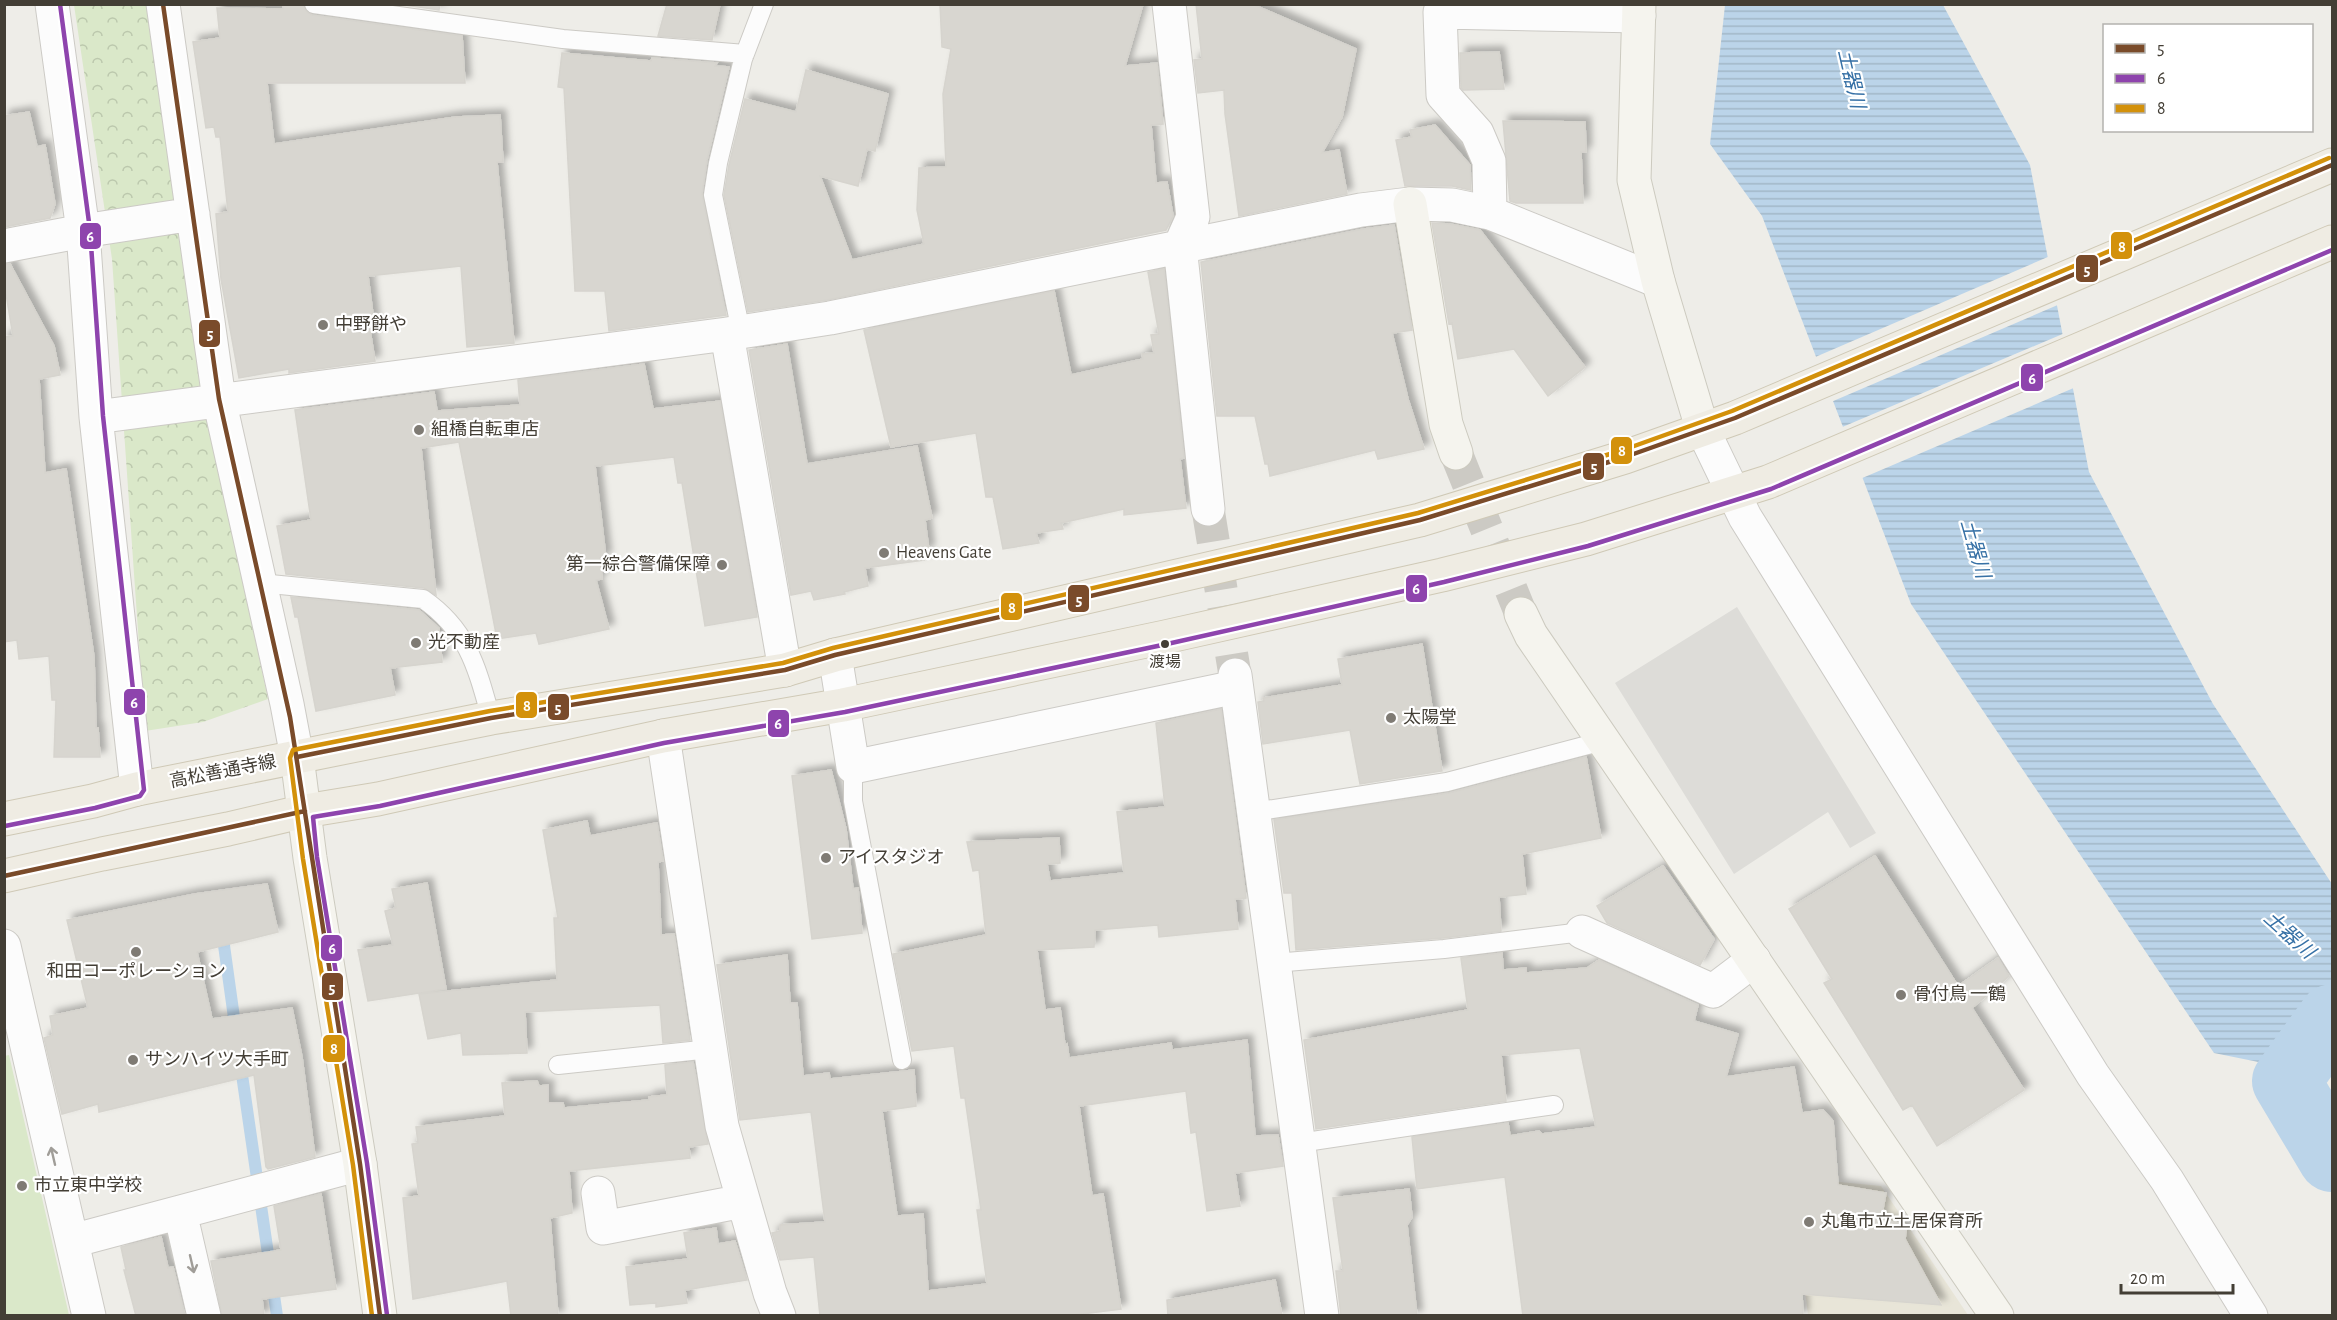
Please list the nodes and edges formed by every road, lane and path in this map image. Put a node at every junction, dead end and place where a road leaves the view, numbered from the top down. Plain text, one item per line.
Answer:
1 (52, 4) edge
2 (314, 4) edge
3 (764, 4) edge
4 (1169, 4) edge
5 (169, 5) edge
6 (1639, 10) edge
7 (745, 54) junction
8 (2332, 165) edge
9 (1410, 204) junction
10 (1490, 213) junction
11 (193, 214) junction
12 (83, 231) junction
13 (2332, 242) edge
14 (4, 246) edge
15 (1180, 246) junction
16 (1658, 281) junction
17 (734, 333) junction
18 (219, 399) junction
19 (96, 417) junction
20 (1702, 429) junction
21 (1456, 453) tunnel mouth
22 (1732, 494) junction
23 (1208, 509) tunnel mouth
24 (260, 583) junction
25 (1521, 614) tunnel mouth
26 (835, 655) junction
27 (786, 670) junction
28 (843, 705) junction
29 (491, 718) junction
30 (663, 736) junction
31 (1603, 741) junction
32 (297, 758) junction
33 (853, 767) junction
34 (137, 789) junction
35 (305, 811) junction
36 (1254, 812) junction
37 (4, 819) edge
38 (4, 876) edge
39 (1582, 932) joint
40 (4, 946) edge
41 (1754, 960) junction
42 (1274, 963) junction
43 (15, 1036) edge
44 (710, 1049) junction
45 (902, 1060) dead end
46 (558, 1065) dead end
47 (1554, 1105) dead end
48 (1299, 1143) junction
49 (360, 1164) junction
50 (598, 1193) dead end
51 (743, 1201) junction
52 (180, 1212) junction
53 (72, 1241) junction
54 (89, 1316) edge
55 (204, 1316) edge
56 (380, 1316) edge
57 (779, 1316) edge
58 (1323, 1316) edge
59 (1997, 1316) edge
60 (2251, 1316) edge

1 - 12 street
2 - 7 lane
3 - 7 lane
4 - 15 street
5 - 11 street
6 - 10 street
6 - 16 street
7 - 17 lane
8 - 20 main road, 高松善通寺線
9 - 10 street
9 - 15 street
9 - 21 street
10 - 16 street
11 - 12 street
11 - 18 street
12 - 14 street
12 - 19 street
13 - 22 main road
15 - 17 street
15 - 23 street
16 - 20 street
17 - 18 street
17 - 27 street
18 - 19 street
18 - 24 street
19 - 34 street
20 - 22 street
20 - 26 main road, 高松善通寺線
22 - 28 main road
22 - 60 street
24 - 29 lane
24 - 32 street
25 - 31 street
26 - 27 main road, 高松善通寺線
26 - 28 street
27 - 29 main road, 高松善通寺線
28 - 30 main road
28 - 33 street
29 - 32 main road, 高松善通寺線
30 - 35 main road
30 - 44 street
31 - 36 lane
31 - 41 street
32 - 34 main road, 高松善通寺線
32 - 35 street
33 - 36 street
33 - 45 lane
34 - 37 main road, 高松善通寺線
35 - 38 main road
35 - 49 street
36 - 42 street
39 - 41 street
39 - 42 lane
40 - 43 street
41 - 59 street
42 - 48 street
53 -> 43 street
44 - 46 lane
44 - 51 street
47 - 48 lane
48 - 58 street
49 - 52 street
49 - 56 street
50 - 51 street
51 - 57 street
52 - 53 street
52 -> 55 street
53 - 54 street

